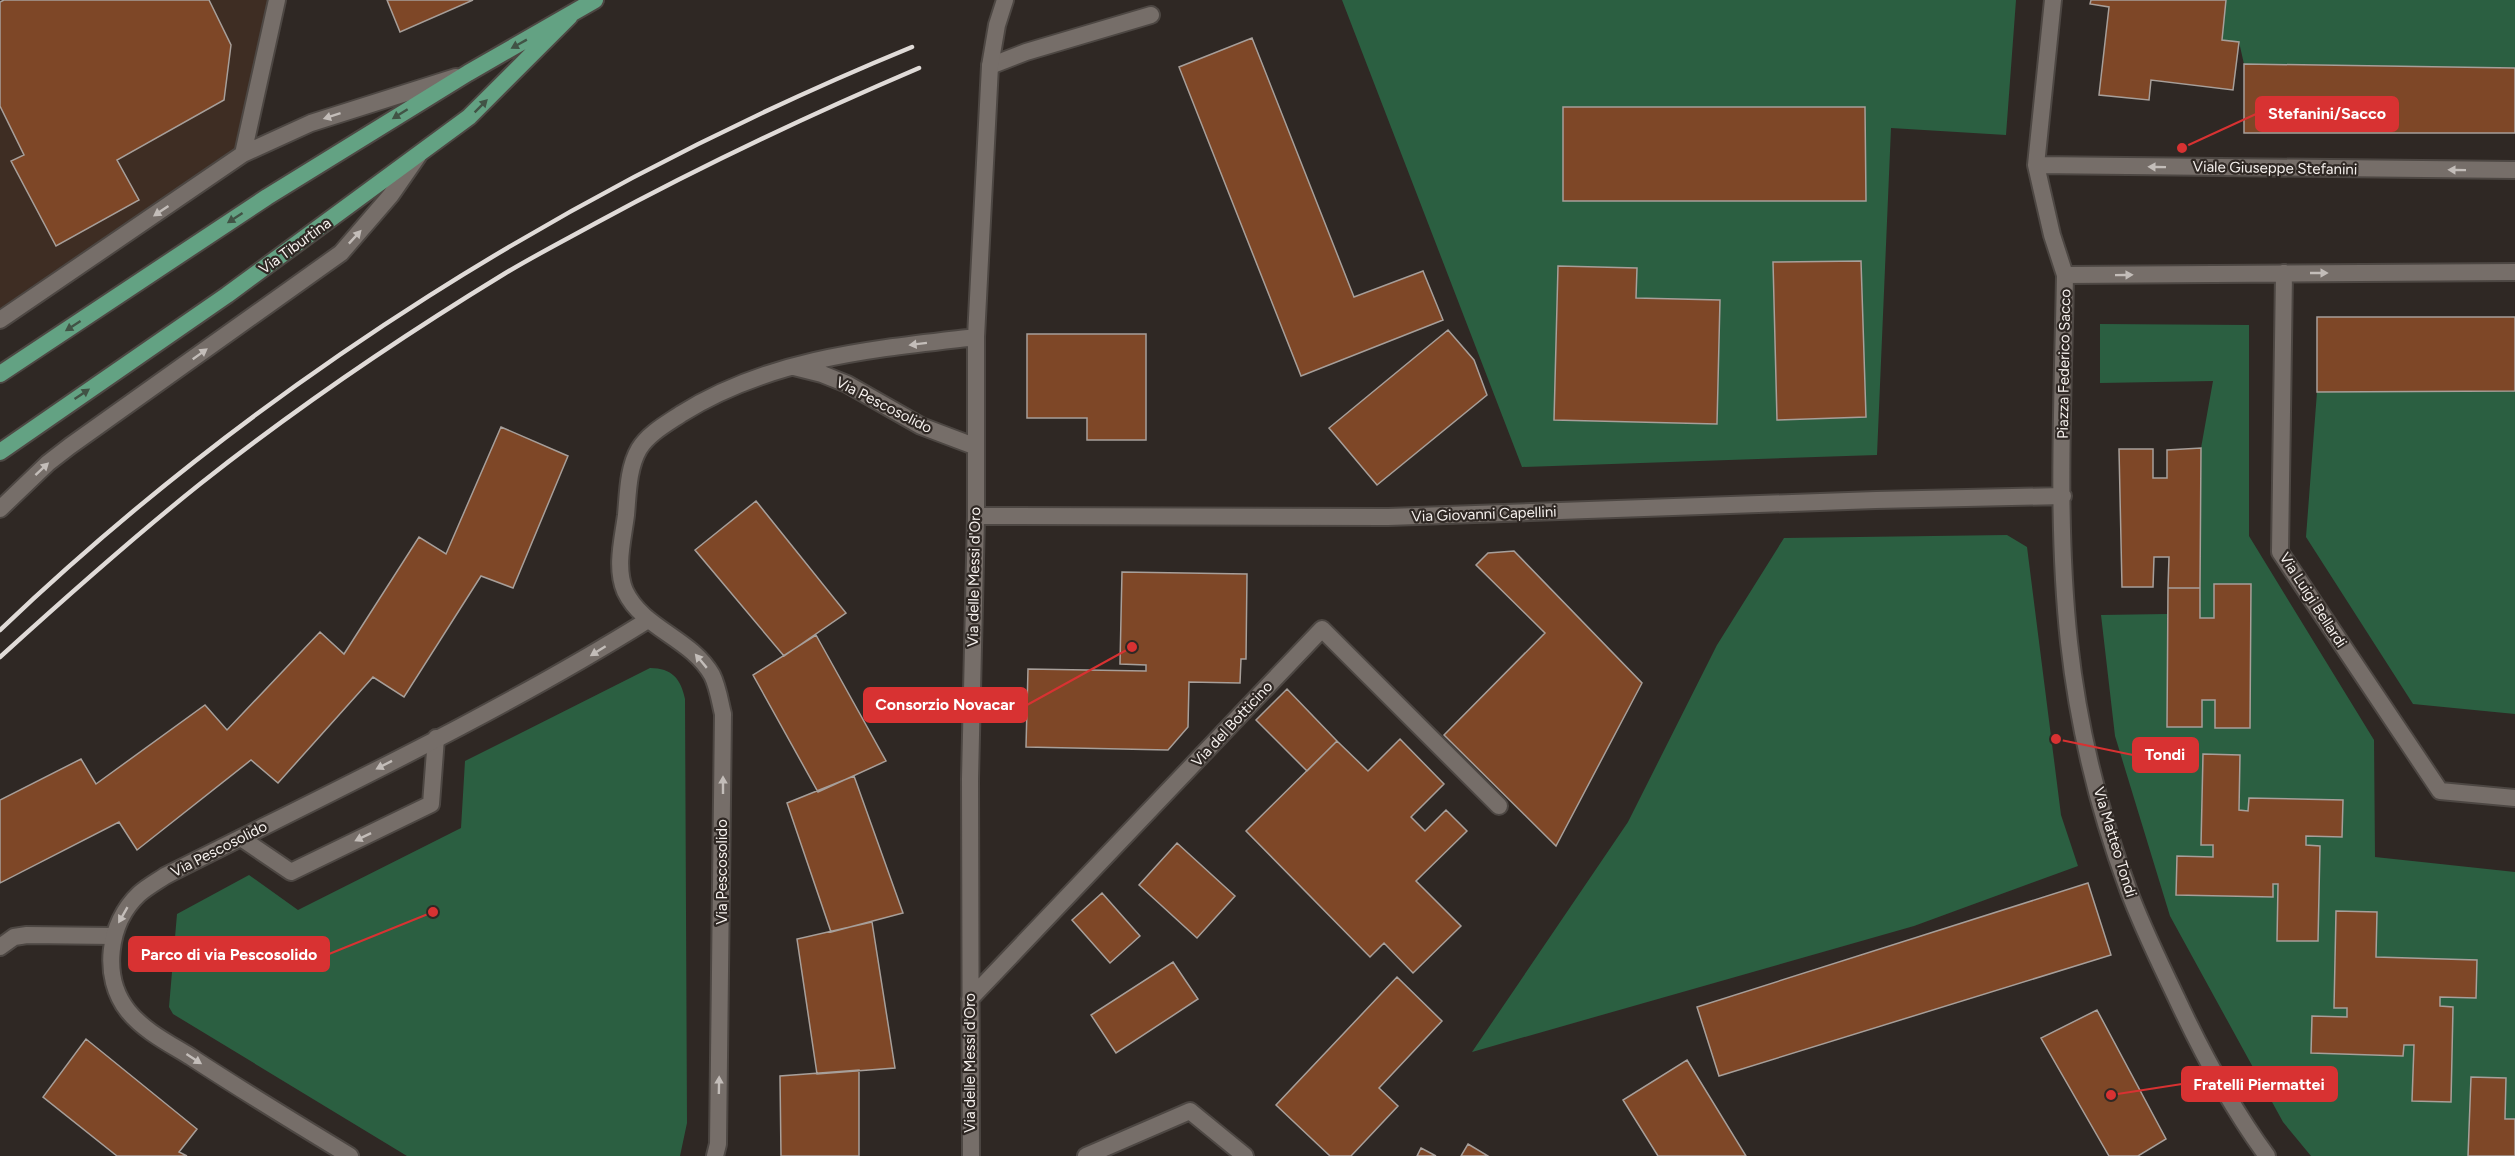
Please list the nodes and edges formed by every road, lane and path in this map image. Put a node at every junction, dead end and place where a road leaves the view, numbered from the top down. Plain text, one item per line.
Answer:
1 (277, 0) edge
2 (595, 0) edge
3 (1005, 0) edge
4 (2053, 0) edge
5 (1151, 15) dead end
6 (570, 16) junction
7 (990, 66) junction
8 (468, 73) junction
9 (243, 154) junction
10 (419, 156) junction
11 (2036, 165) junction
12 (2515, 171) edge
13 (2515, 272) edge
14 (2284, 273) junction
15 (2065, 275) junction
16 (0, 320) edge
17 (976, 337) junction
18 (793, 367) junction
19 (0, 374) edge
20 (974, 446) junction
21 (0, 452) edge
22 (2063, 496) junction
23 (0, 509) edge
24 (976, 516) junction
25 (648, 620) junction
26 (436, 738) junction
27 (2515, 798) edge
28 (1499, 806) dead end
29 (241, 838) junction
30 (114, 936) junction
31 (0, 947) edge
32 (970, 999) junction
33 (350, 1156) edge
34 (715, 1156) edge
35 (971, 1156) edge
36 (1086, 1156) edge
37 (1245, 1156) edge
38 (2267, 1156) edge

1 - 9 street
2 - 6 main road, Via Tiburtina
3 - 7 street, Via delle Messi d'Oro
4 - 11 street, Piazza Federico Sacco
5 - 7 street
6 -> 8 main road, Via Tiburtina
10 -> 6 main road, Via Tiburtina
7 - 17 street, Via delle Messi d'Oro
8 -> 9 street, Via Tiburtina
8 -> 19 main road, Via Tiburtina
9 -> 16 street, Via Tiburtina
21 -> 10 main road, Via Tiburtina
23 -> 10 street
12 -> 11 street, Viale Giuseppe Stefanini
11 - 15 street, Piazza Federico Sacco
14 -> 13 street
15 -> 14 street
14 - 27 street, Via Luigi Bellardi
15 - 22 street, Piazza Federico Sacco
17 -> 18 street, Via Pescosolido
17 - 20 street, Via delle Messi d'Oro
18 - 20 street, Via Pescosolido
18 - 25 street, Via Pescosolido
20 - 24 street, Via delle Messi d'Oro
22 - 24 street, Via Giovanni Capellini
22 - 38 street, Via Matteo Tondi
24 - 32 street, Via delle Messi d'Oro
25 -> 26 street, Via Pescosolido
34 -> 25 street, Via Pescosolido
26 -> 29 street, Via Pescosolido
26 -> 29 street
28 - 32 street, Via del Botticino
29 -> 30 street, Via Pescosolido
30 - 31 street
30 -> 33 street, Via Pescosolido
32 - 35 street, Via delle Messi d'Oro
36 - 37 street

